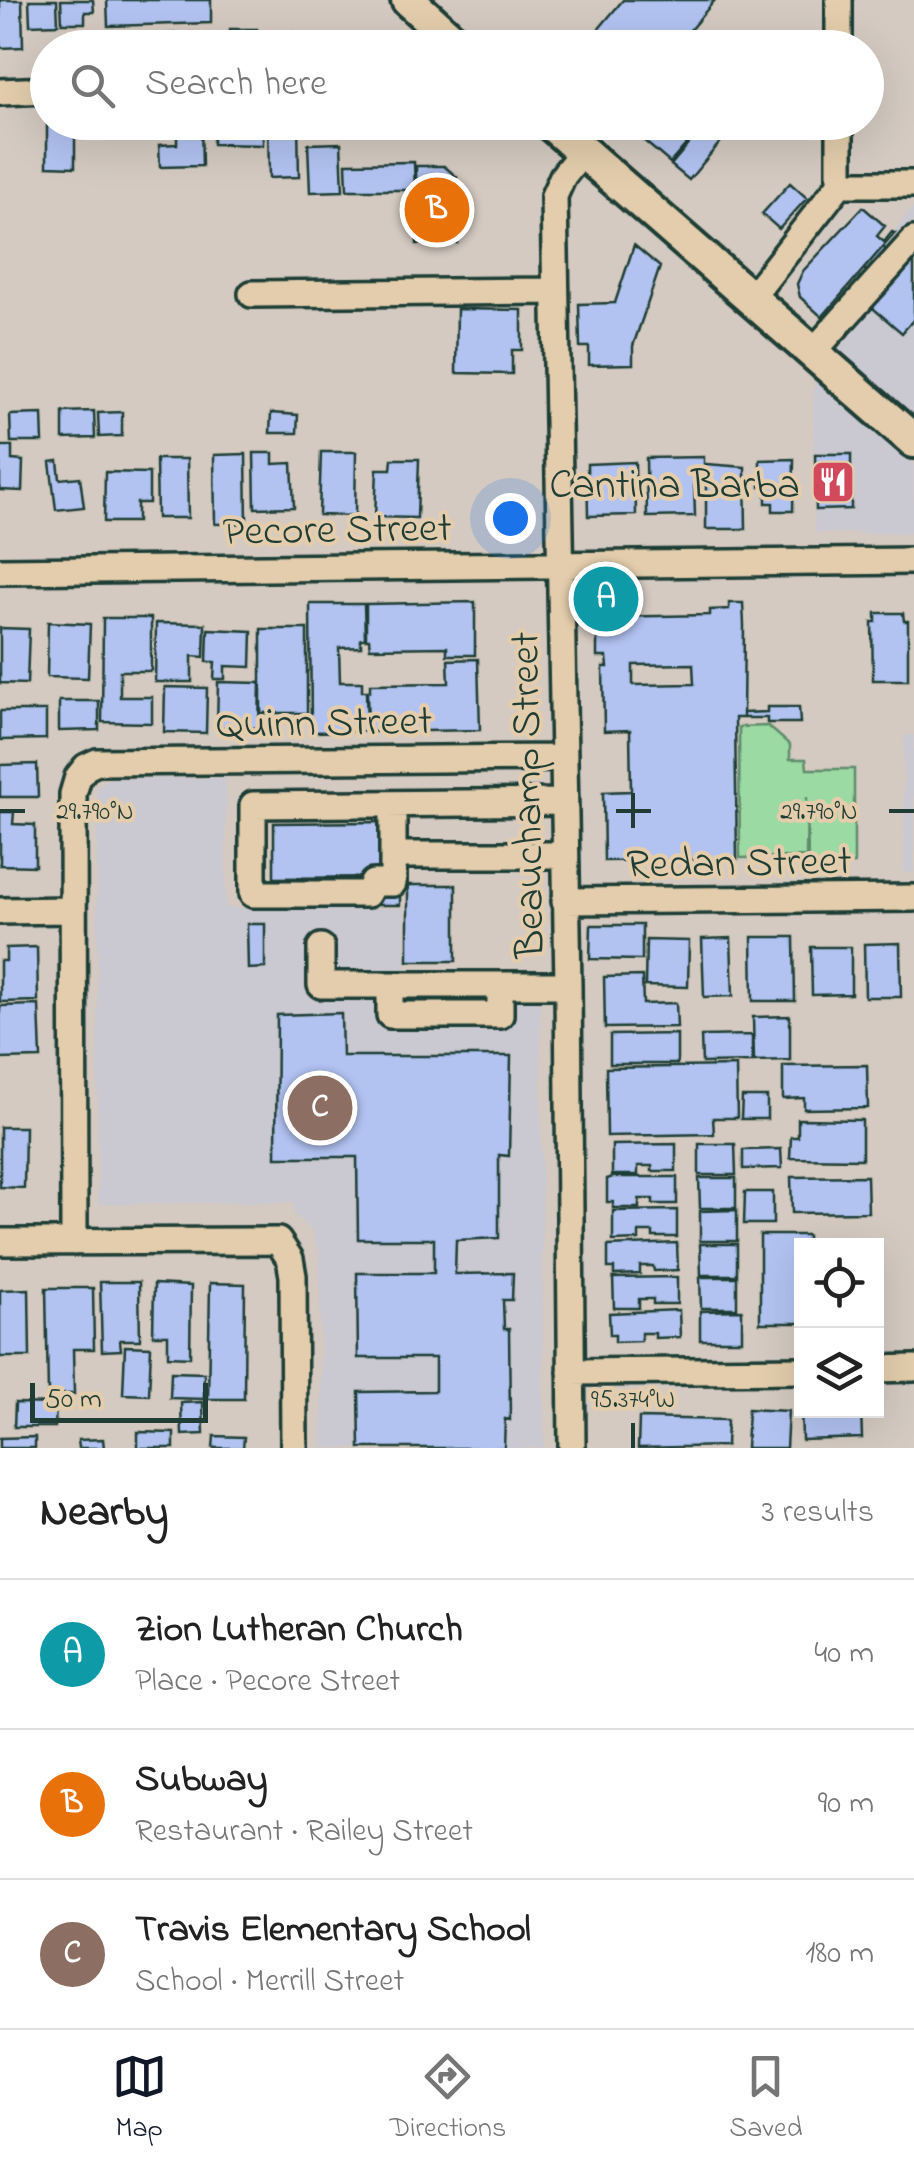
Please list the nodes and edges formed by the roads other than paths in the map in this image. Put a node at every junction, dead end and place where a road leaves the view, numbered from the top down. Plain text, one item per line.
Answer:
1 (408, 0) edge
2 (839, 0) edge
3 (441, 30) edge
4 (839, 30) edge
5 (30, 91) edge
6 (0, 92) edge
7 (570, 140) edge
8 (840, 140) edge
9 (583, 151) junction
10 (840, 184) junction
11 (914, 184) edge
12 (914, 220) edge
13 (914, 240) edge
14 (555, 291) junction
15 (252, 294) dead end
16 (750, 299) junction
17 (846, 316) junction
18 (812, 354) junction
19 (914, 441) edge
20 (914, 562) edge
21 (561, 565) junction
22 (0, 571) edge
23 (563, 758) junction
24 (564, 802) junction
25 (393, 804) junction
26 (393, 855) junction
27 (564, 855) junction
28 (914, 898) edge
29 (565, 902) junction
30 (71, 910) junction
31 (0, 911) edge
32 (321, 947) dead end
33 (568, 984) junction
34 (0, 1242) edge
35 (74, 1242) junction
36 (914, 1368) edge
37 (884, 1369) edge
38 (794, 1370) edge
39 (571, 1372) junction
40 (294, 1448) edge
41 (572, 1448) edge

1 - 3 main road
2 - 4 street
5 - 6 street
7 - 9 main road
8 - 10 street
9 - 14 street, Beauchamp Street
9 - 16 main road
10 - 11 street
10 - 16 street
12 - 17 street
13 - 17 street
14 - 15 street
14 - 21 street, Beauchamp Street
16 - 18 main road
17 - 18 street
18 - 19 main road
20 - 21 street, Pecore Street
21 - 22 street, Pecore Street
21 - 23 street, Beauchamp Street
23 - 24 street, Beauchamp Street
23 - 30 street, Quinn Street
24 - 25 street
24 - 27 street, Beauchamp Street
25 - 26 street
25 - 26 street
26 - 27 street
27 - 29 street, Beauchamp Street
28 - 29 street, Redan Street
29 - 33 street, Beauchamp Street
30 - 31 street
30 - 35 street
32 - 33 street
33 - 39 street, Beauchamp Street
34 - 35 street
35 - 40 street
36 - 37 street
38 - 39 street
39 - 41 street, Beauchamp Street

